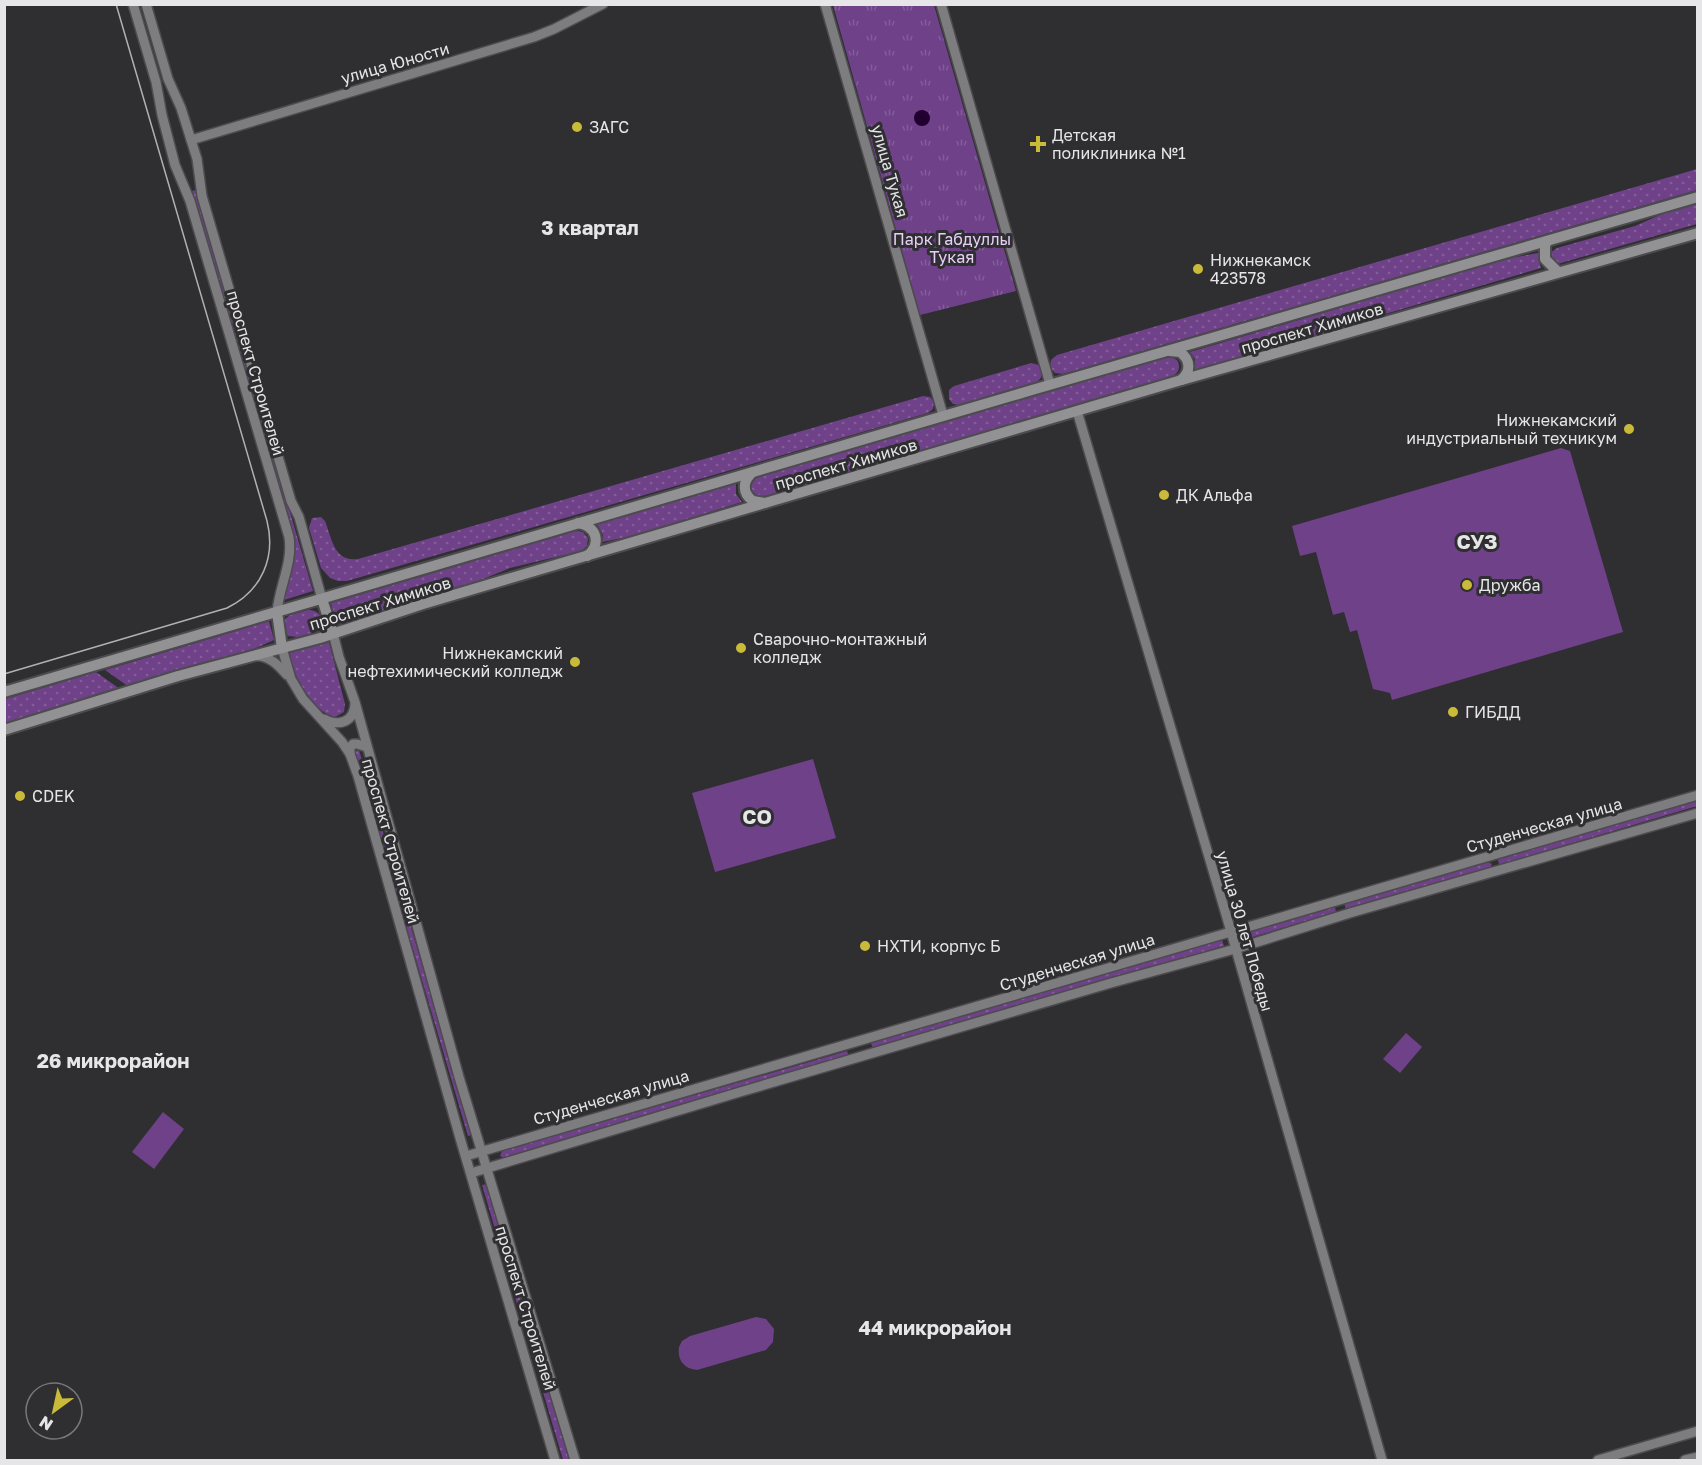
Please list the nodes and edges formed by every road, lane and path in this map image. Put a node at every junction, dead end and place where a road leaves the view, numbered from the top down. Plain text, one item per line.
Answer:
1 (133, 4) edge
2 (146, 4) edge
3 (603, 4) edge
4 (825, 4) edge
5 (941, 4) edge
6 (181, 108) junction
7 (162, 116) junction
8 (191, 140) junction
9 (197, 159) junction
10 (175, 165) junction
11 (1698, 197) edge
12 (1698, 233) edge
13 (1547, 241) junction
14 (1558, 272) junction
15 (1168, 351) junction
16 (1178, 381) junction
17 (1050, 384) junction
18 (1077, 411) junction
19 (943, 416) junction
20 (756, 471) junction
21 (766, 503) junction
22 (577, 523) junction
23 (587, 557) junction
24 (322, 599) junction
25 (277, 612) junction
26 (333, 633) junction
27 (282, 648) junction
28 (255, 656) junction
29 (291, 679) junction
30 (4, 692) edge
31 (355, 702) junction
32 (317, 715) junction
33 (4, 730) edge
34 (367, 747) junction
35 (350, 754) junction
36 (1698, 795) edge
37 (1698, 813) edge
38 (1487, 857) junction
39 (1491, 872) junction
40 (1343, 899) junction
41 (1350, 914) junction
42 (1230, 933) junction
43 (1234, 950) junction
44 (865, 1041) junction
45 (849, 1045) junction
46 (871, 1054) junction
47 (855, 1059) junction
48 (482, 1151) junction
49 (466, 1156) junction
50 (487, 1168) junction
51 (471, 1173) junction
52 (1698, 1431) edge
53 (1698, 1457) edge
54 (555, 1461) edge
55 (575, 1461) edge
56 (1382, 1461) edge
57 (1598, 1461) edge
58 (1685, 1461) edge

1 - 7 main road, проспект Строителей
2 - 6 main road, проспект Строителей
3 - 8 main road, улица Юности
4 - 19 main road, улица Тукая
5 - 17 main road
6 - 7 main road
6 - 8 main road, проспект Строителей
7 - 10 main road, проспект Строителей
8 - 9 main road, проспект Строителей
9 - 10 main road
9 - 24 main road, проспект Строителей
10 - 25 main road, проспект Строителей
11 - 13 main road, проспект Химиков
12 - 14 main road, проспект Химиков
13 - 14 main road
13 - 15 main road, проспект Химиков
14 - 16 main road, проспект Химиков
15 - 16 main road
15 - 17 main road, проспект Химиков
16 - 18 main road, проспект Химиков
17 - 19 main road, проспект Химиков
18 - 21 main road, проспект Химиков
18 - 42 main road, улица 30 лет Победы
19 - 20 main road, проспект Химиков
20 - 21 main road
20 - 22 main road, проспект Химиков
21 - 23 main road, проспект Химиков
22 - 23 main road
22 - 24 main road, проспект Химиков
23 - 26 main road, проспект Химиков
24 - 25 main road, проспект Химиков
24 - 26 main road, проспект Строителей
25 - 27 main road, проспект Строителей
25 - 30 main road, проспект Химиков
26 - 27 main road, проспект Химиков
26 - 31 main road, проспект Строителей
27 - 28 main road, проспект Химиков
27 - 29 main road, проспект Строителей
28 - 29 main road
28 - 33 main road, проспект Химиков
29 - 32 main road, проспект Строителей
31 - 32 main road
31 - 34 main road, проспект Строителей
32 - 35 main road, проспект Строителей
34 - 35 main road
34 - 48 main road, проспект Строителей
35 - 49 main road, проспект Строителей
36 - 38 main road, Студенческая улица
37 - 39 main road, Студенческая улица
38 - 39 main road
38 - 40 main road, Студенческая улица
39 - 41 main road, Студенческая улица
40 - 41 main road
40 - 42 main road, Студенческая улица
41 - 43 main road, Студенческая улица
42 - 43 main road, улица 30 лет Победы
42 - 44 main road, Студенческая улица
43 - 46 main road, Студенческая улица
43 - 56 main road, улица 30 лет Победы
44 - 45 main road, Студенческая улица
44 - 46 main road
45 - 47 main road
45 - 48 main road, Студенческая улица
46 - 47 main road, Студенческая улица
47 - 50 main road, Студенческая улица
48 - 49 main road, Студенческая улица
48 - 50 main road, проспект Строителей
49 - 51 main road, проспект Строителей
50 - 51 main road, Студенческая улица
50 - 55 main road, проспект Строителей
51 - 54 main road, проспект Строителей
52 - 57 main road
53 - 58 main road

